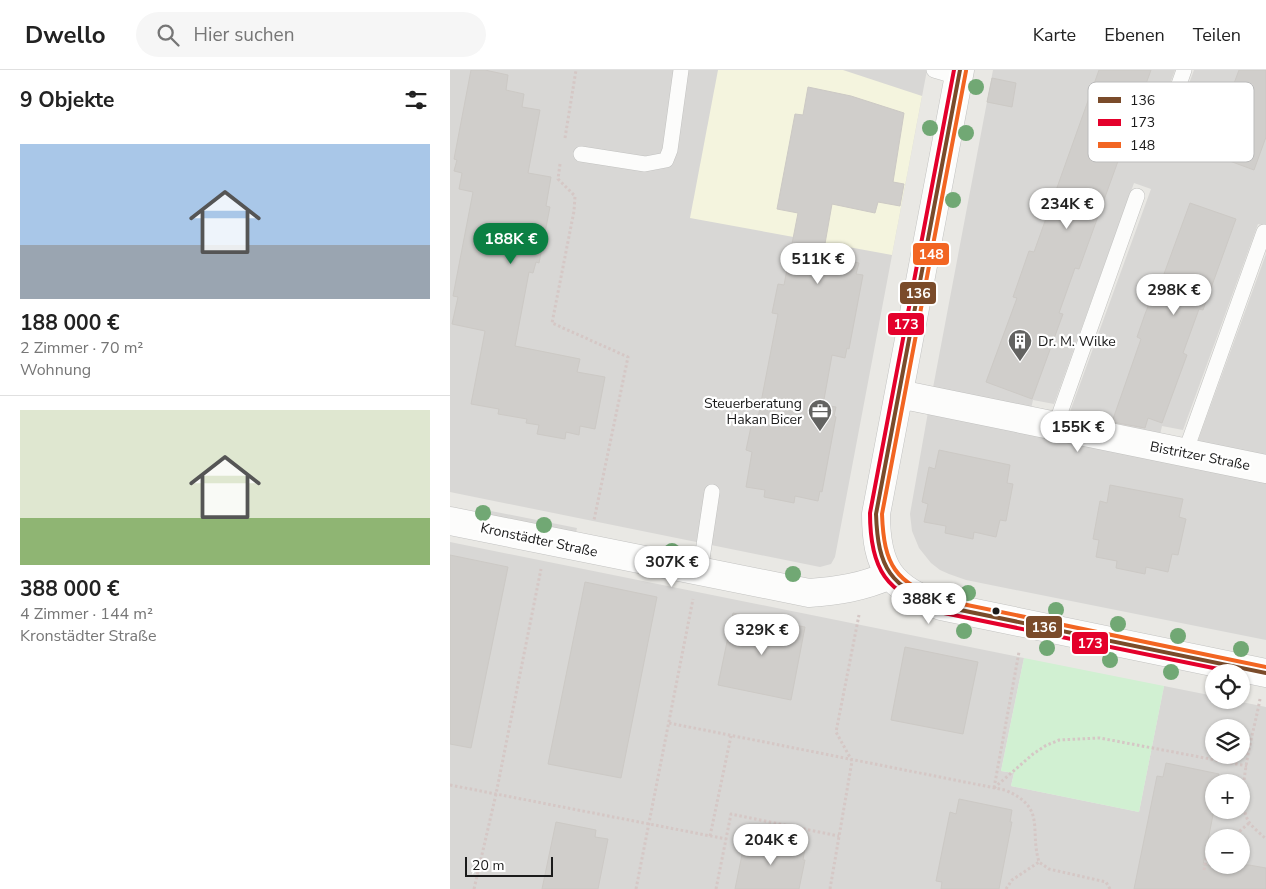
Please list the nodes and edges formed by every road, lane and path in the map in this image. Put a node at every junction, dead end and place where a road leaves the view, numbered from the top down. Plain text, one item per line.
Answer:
1 (576, 70) edge
2 (681, 70) edge
3 (1184, 70) edge
4 (951, 72) edge
5 (1180, 82) edge
6 (564, 143) dead end
7 (581, 154) dead end
8 (561, 161) dead end
9 (1137, 196) dead end
10 (1264, 232) dead end
11 (899, 394) junction
12 (1055, 427) junction
13 (1185, 453) junction
14 (1266, 469) edge
15 (712, 492) dead end
16 (450, 521) edge
17 (546, 541) junction
18 (588, 550) junction
19 (699, 572) junction
20 (890, 575) junction
21 (865, 585) junction
22 (1024, 624) junction
23 (1266, 673) edge
24 (669, 723) junction
25 (731, 736) junction
26 (852, 761) junction
27 (1247, 766) junction
28 (450, 785) edge
29 (994, 788) junction
30 (496, 794) junction
31 (1249, 823) junction
32 (649, 824) junction
33 (1242, 829) edge
34 (710, 836) junction
35 (839, 836) junction
36 (726, 839) junction
37 (1266, 839) edge
38 (1038, 862) junction
39 (1205, 865) edge
40 (1204, 870) dead end
41 (474, 889) edge
42 (636, 889) edge
43 (716, 889) edge
44 (830, 889) edge
45 (1006, 889) edge
46 (1110, 889) edge

1 - 6 path
2 - 7 lane
3 - 5 lane
4 - 11 street
8 - 18 path
9 - 12 lane
10 - 13 lane
11 - 12 street, Bistritzer Straße
11 - 20 street
12 - 13 street, Bistritzer Straße
13 - 14 street, Bistritzer Straße
15 - 19 lane
16 - 17 street, Kronstädter Straße
17 - 18 street, Kronstädter Straße
17 - 30 path
18 - 19 street, Kronstädter Straße
19 - 21 street, Kronstädter Straße
19 - 24 path
20 - 21 street, Kronstädter Straße
20 - 22 street
21 - 26 path
22 - 23 street
22 - 29 path
23 - 27 path
24 - 25 path
24 - 32 path
25 - 26 path
25 - 34 path
26 - 29 path
26 - 35 path
27 - 29 path
27 - 31 path
28 - 30 path
29 - 38 path
30 - 32 path
30 - 41 path
31 - 33 path
31 - 37 path
32 - 34 path
32 - 42 path
34 - 36 path
35 - 36 path
35 - 44 path
36 - 43 path
38 - 45 path
38 - 46 path
39 - 40 path

